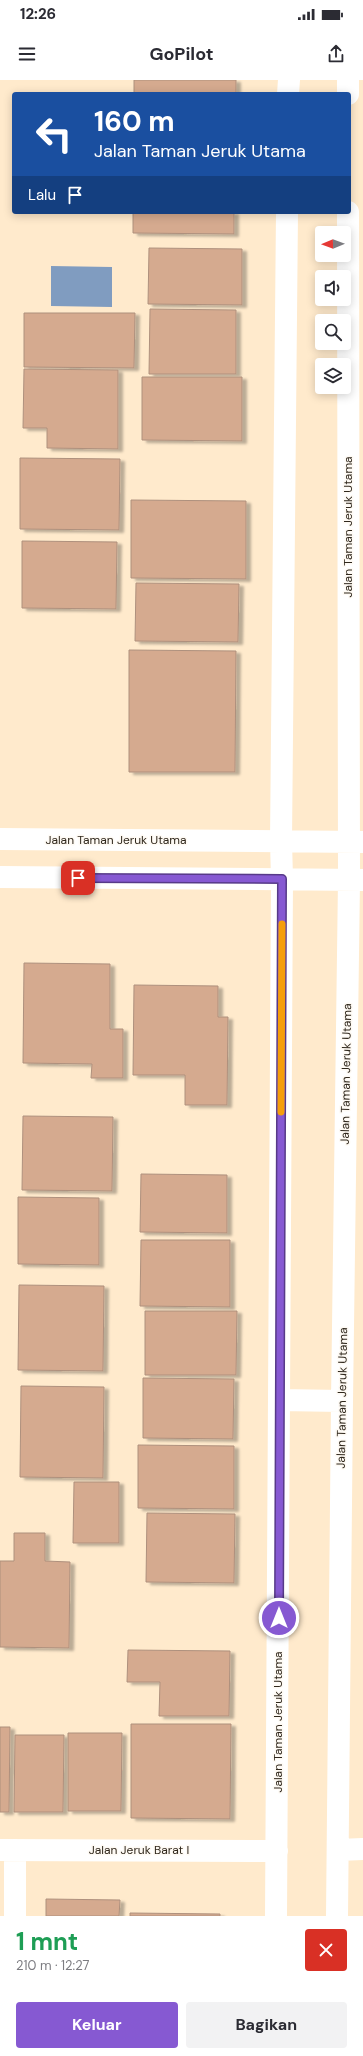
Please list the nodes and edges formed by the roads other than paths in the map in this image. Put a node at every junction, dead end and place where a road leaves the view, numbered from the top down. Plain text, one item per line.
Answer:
1 (289, 80) edge
2 (348, 80) edge
3 (288, 92) edge
4 (348, 92) edge
5 (287, 214) edge
6 (348, 214) edge
7 (0, 839) edge
8 (281, 841) junction
9 (356, 842) edge
10 (0, 877) edge
11 (282, 879) junction
12 (356, 880) edge
13 (280, 1400) junction
14 (342, 1401) junction
15 (363, 1849) edge
16 (7, 1850) edge
17 (338, 1850) junction
18 (277, 1851) junction
19 (15, 1916) edge
20 (276, 1916) edge
21 (337, 1916) edge

1 - 3 street
2 - 4 street
5 - 8 street, Jalan Taman Jeruk Utama
6 - 9 street, Jalan Taman Jeruk Utama
7 - 8 street, Jalan Taman Jeruk Utama
8 - 9 street, Jalan Taman Jeruk Utama
8 - 11 street, Jalan Taman Jeruk Utama
9 - 12 street, Jalan Taman Jeruk Utama
10 - 11 street
11 - 12 street
11 - 13 street, Jalan Taman Jeruk Utama
12 - 14 street, Jalan Taman Jeruk Utama
13 - 14 street
13 - 18 street, Jalan Taman Jeruk Utama
14 - 17 street, Jalan Taman Jeruk Utama
15 - 17 street
16 - 18 street, Jalan Jeruk Barat I
16 - 19 street
17 - 21 street, Jalan Taman Jeruk Utama
18 - 20 street, Jalan Taman Jeruk Utama

